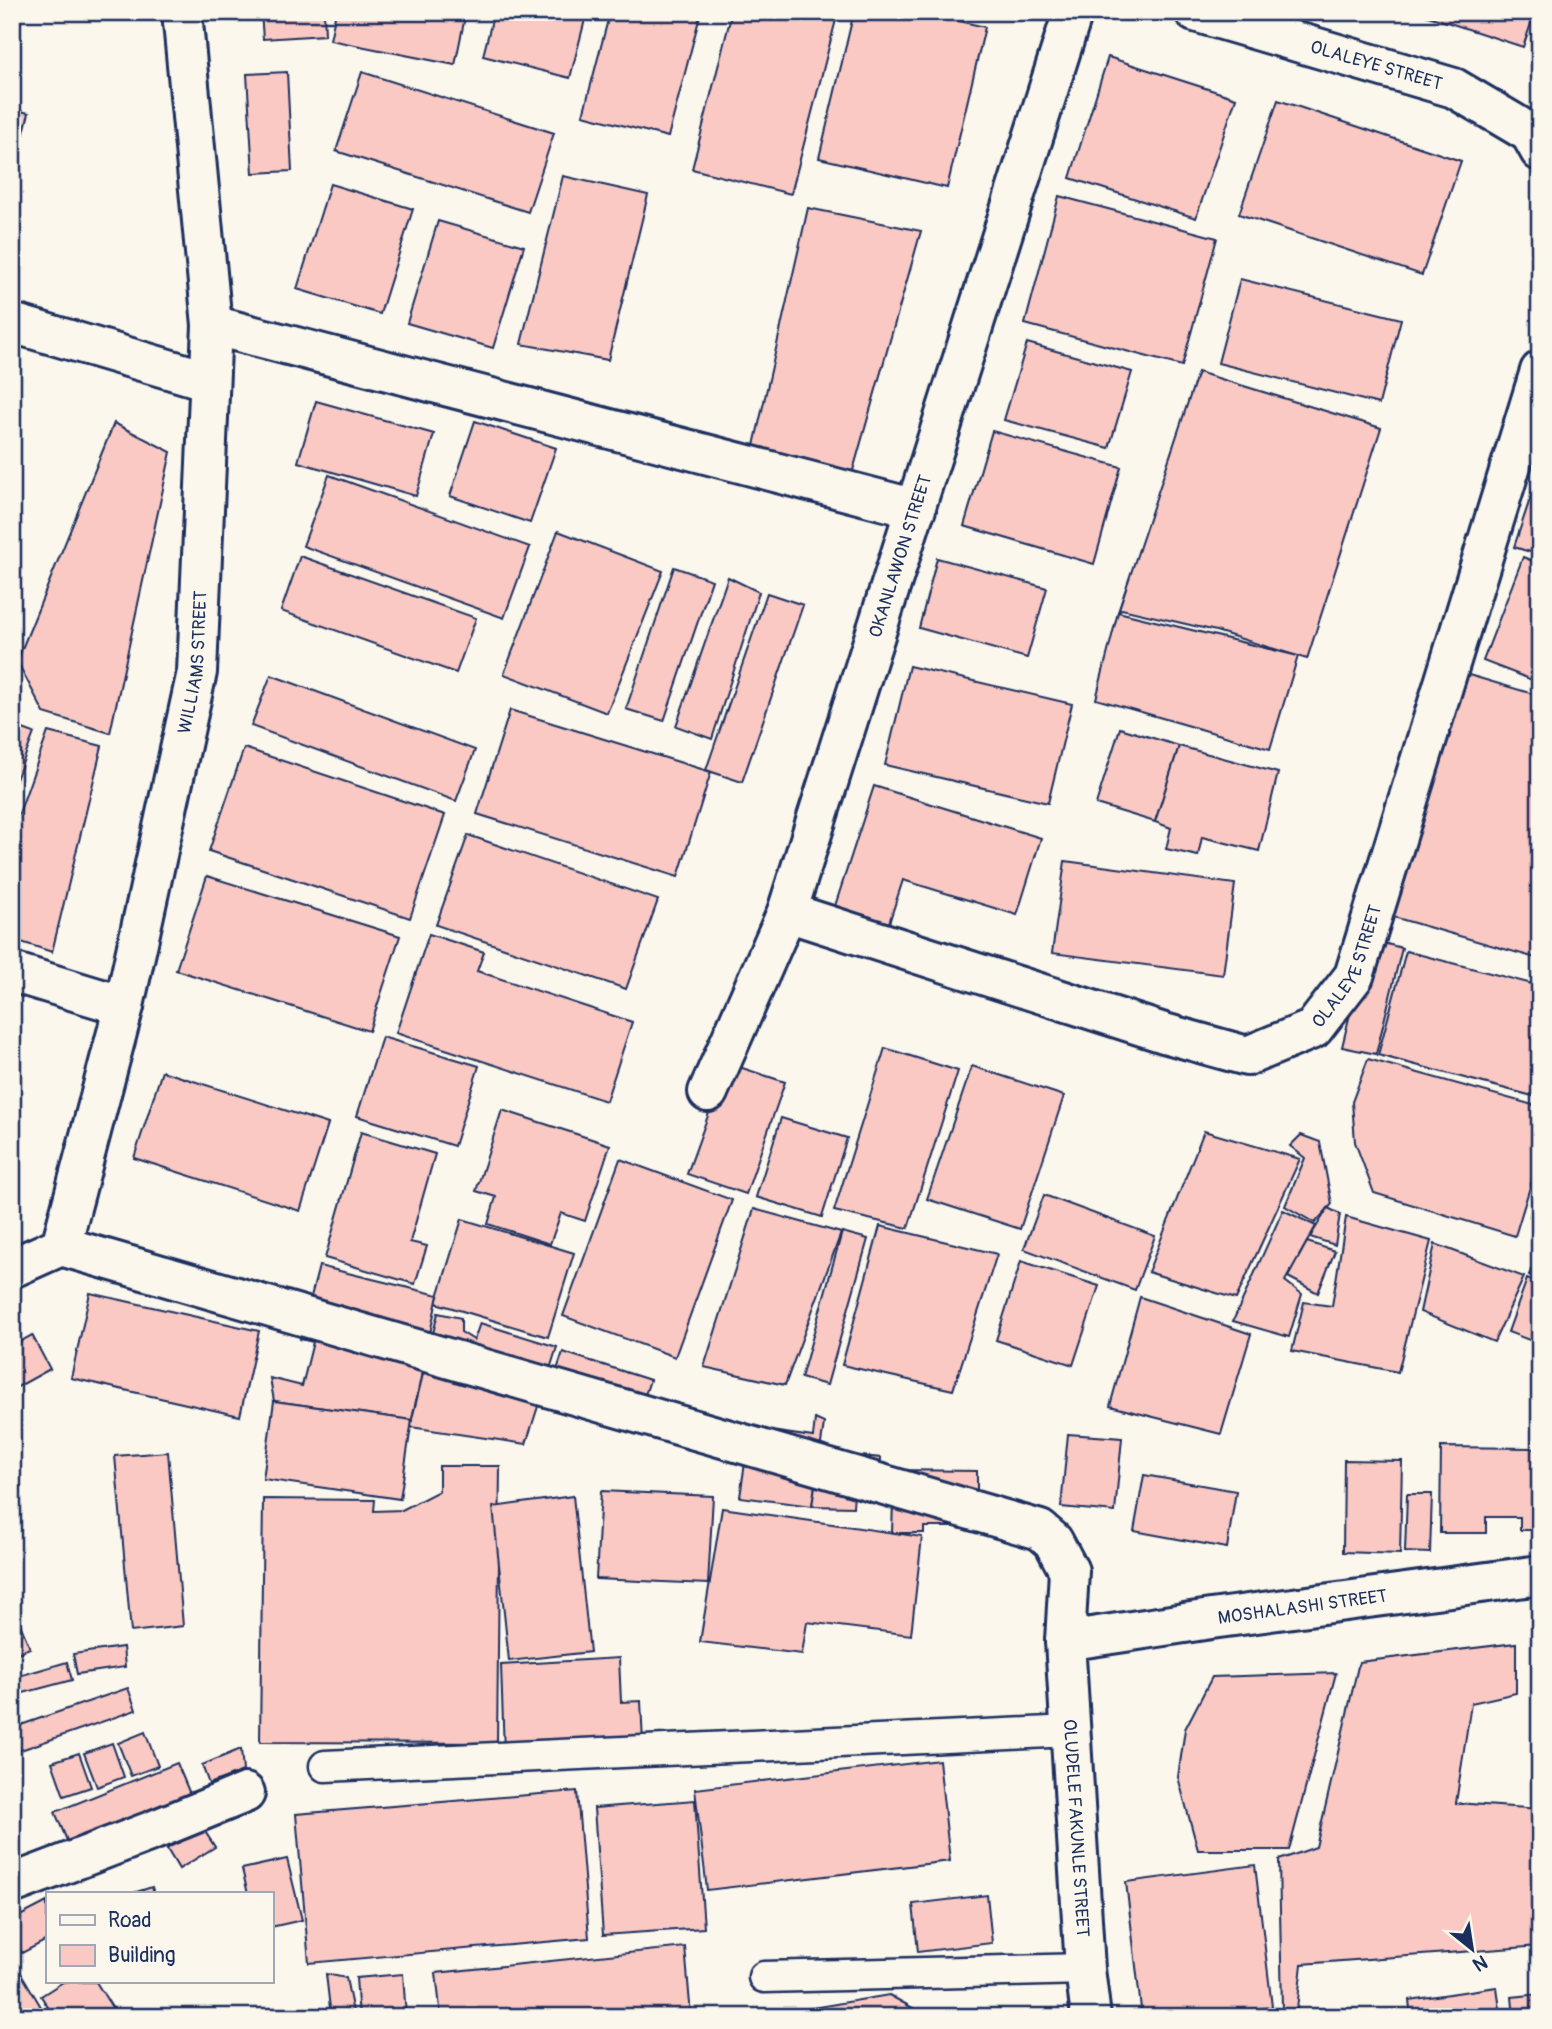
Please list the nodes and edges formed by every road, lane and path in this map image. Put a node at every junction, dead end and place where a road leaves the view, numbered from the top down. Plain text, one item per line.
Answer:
1 (182, 12) edge
2 (1073, 12) edge
3 (1195, 12) edge
4 (1540, 151) edge
5 (12, 323) edge
6 (212, 325) junction
7 (1540, 371) edge
8 (209, 381) junction
9 (916, 509) junction
10 (787, 912) junction
11 (12, 972) edge
12 (124, 1006) junction
13 (708, 1092) dead end
14 (61, 1246) junction
15 (12, 1268) edge
16 (1540, 1575) edge
17 (1065, 1641) junction
18 (1071, 1731) junction
19 (325, 1766) dead end
20 (245, 1793) dead end
21 (13, 1882) edge
22 (1085, 1969) junction
23 (764, 1977) dead end
24 (1091, 2017) edge

1 - 6 street, WILLIAMS STREET
2 - 9 street, OKANLAWON STREET
3 - 4 street, OLALEYE STREET
5 - 8 street
6 - 8 street, WILLIAMS STREET
6 - 9 street
7 - 10 street, OLALEYE STREET
8 - 12 street, WILLIAMS STREET
9 - 10 street, OKANLAWON STREET
10 - 13 street, OKANLAWON STREET
11 - 12 street
12 - 14 street, WILLIAMS STREET
14 - 15 street
14 - 17 street, OLUDELE FAKUNLE STREET
16 - 17 street, MOSHALASHI STREET
17 - 18 street, OLUDELE FAKUNLE STREET
18 - 19 lane
18 - 22 street, OLUDELE FAKUNLE STREET
20 - 21 street
22 - 23 lane
22 - 24 street, OLUDELE FAKUNLE STREET

